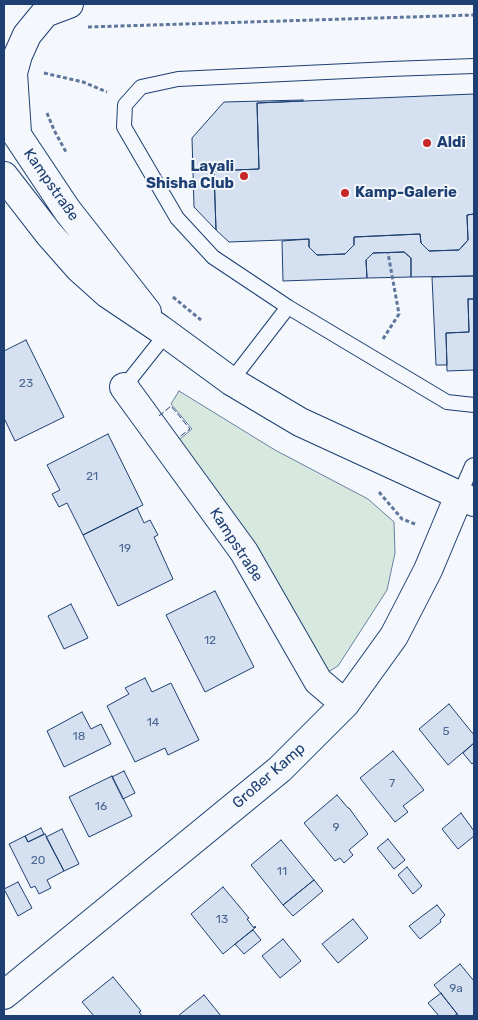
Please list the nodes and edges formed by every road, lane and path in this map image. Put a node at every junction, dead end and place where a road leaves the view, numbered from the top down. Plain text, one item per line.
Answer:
1 (74, 15) edge
2 (474, 15) edge
3 (46, 64) dead end
4 (474, 66) edge
5 (44, 74) junction
6 (42, 78) dead end
7 (125, 105) junction
8 (4, 111) edge
9 (46, 112) dead end
10 (17, 135) junction
11 (68, 156) dead end
12 (4, 176) edge
13 (388, 253) dead end
14 (168, 292) dead end
15 (288, 307) junction
16 (204, 322) dead end
17 (163, 332) junction
18 (372, 358) junction
19 (231, 381) junction
20 (124, 387) joint
21 (474, 405) edge
22 (474, 465) edge
23 (467, 499) edge
24 (345, 704) junction
25 (4, 994) edge

1 - 2 path
1 - 10 street, Kampstraße
3 - 5 path
4 - 7 lane
5 - 6 path
5 - 7 path
7 - 15 lane
8 - 10 street, Kampstraße
9 - 11 path
10 - 17 street, Kampstraße
12 - 17 street, Kampstraße
13 - 18 path
14 - 16 path
15 - 18 lane
15 - 19 lane
17 - 19 street, Kampstraße
17 - 20 lane
18 - 21 lane
19 - 23 street, Kampstraße
20 - 24 street, Kampstraße
22 - 23 lane
23 - 24 street, Großer Kamp
24 - 25 street, Großer Kamp

